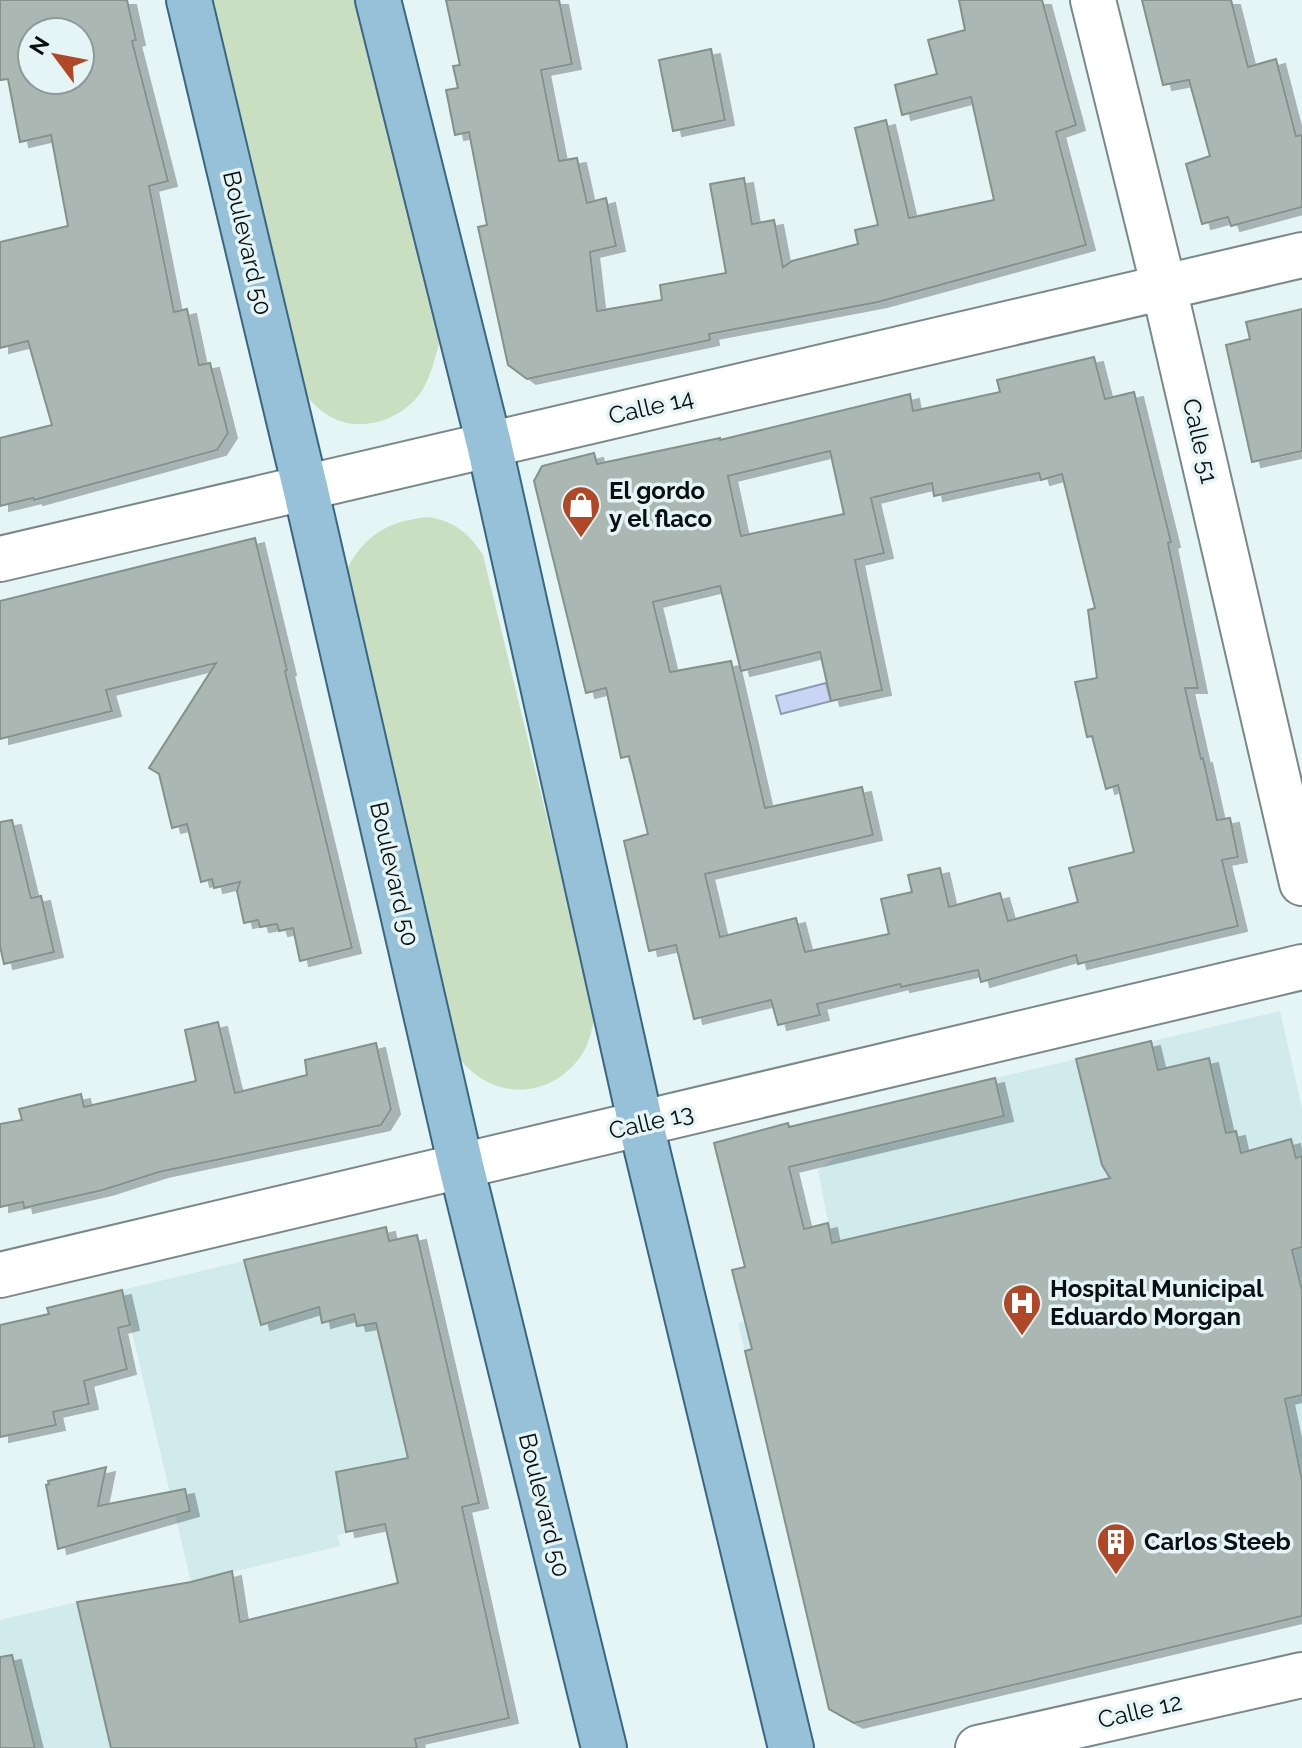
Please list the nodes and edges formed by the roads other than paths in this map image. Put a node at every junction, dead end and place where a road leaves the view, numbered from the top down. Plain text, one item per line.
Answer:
1 (189, 0) edge
2 (378, 0) edge
3 (1093, 0) edge
4 (1302, 255) edge
5 (1164, 288) junction
6 (489, 444) junction
7 (305, 487) junction
8 (0, 559) edge
9 (1302, 883) edge
10 (1302, 967) edge
11 (641, 1125) junction
12 (461, 1166) junction
13 (0, 1275) edge
14 (1302, 1675) edge
15 (604, 1748) edge
16 (791, 1748) edge
17 (978, 1748) edge

1 - 7 main road, Boulevard 50
2 - 6 main road
3 - 5 street, Calle 51
4 - 5 street, Calle 14
5 - 6 street, Calle 14
5 - 9 street, Calle 51
6 - 7 street, Calle 14
6 - 11 main road
7 - 8 street, Calle 14
7 - 12 main road, Boulevard 50
10 - 11 street, Calle 13
11 - 12 street, Calle 13
11 - 16 main road
12 - 13 street, Calle 13
12 - 15 main road, Boulevard 50
14 - 17 street, Calle 12

